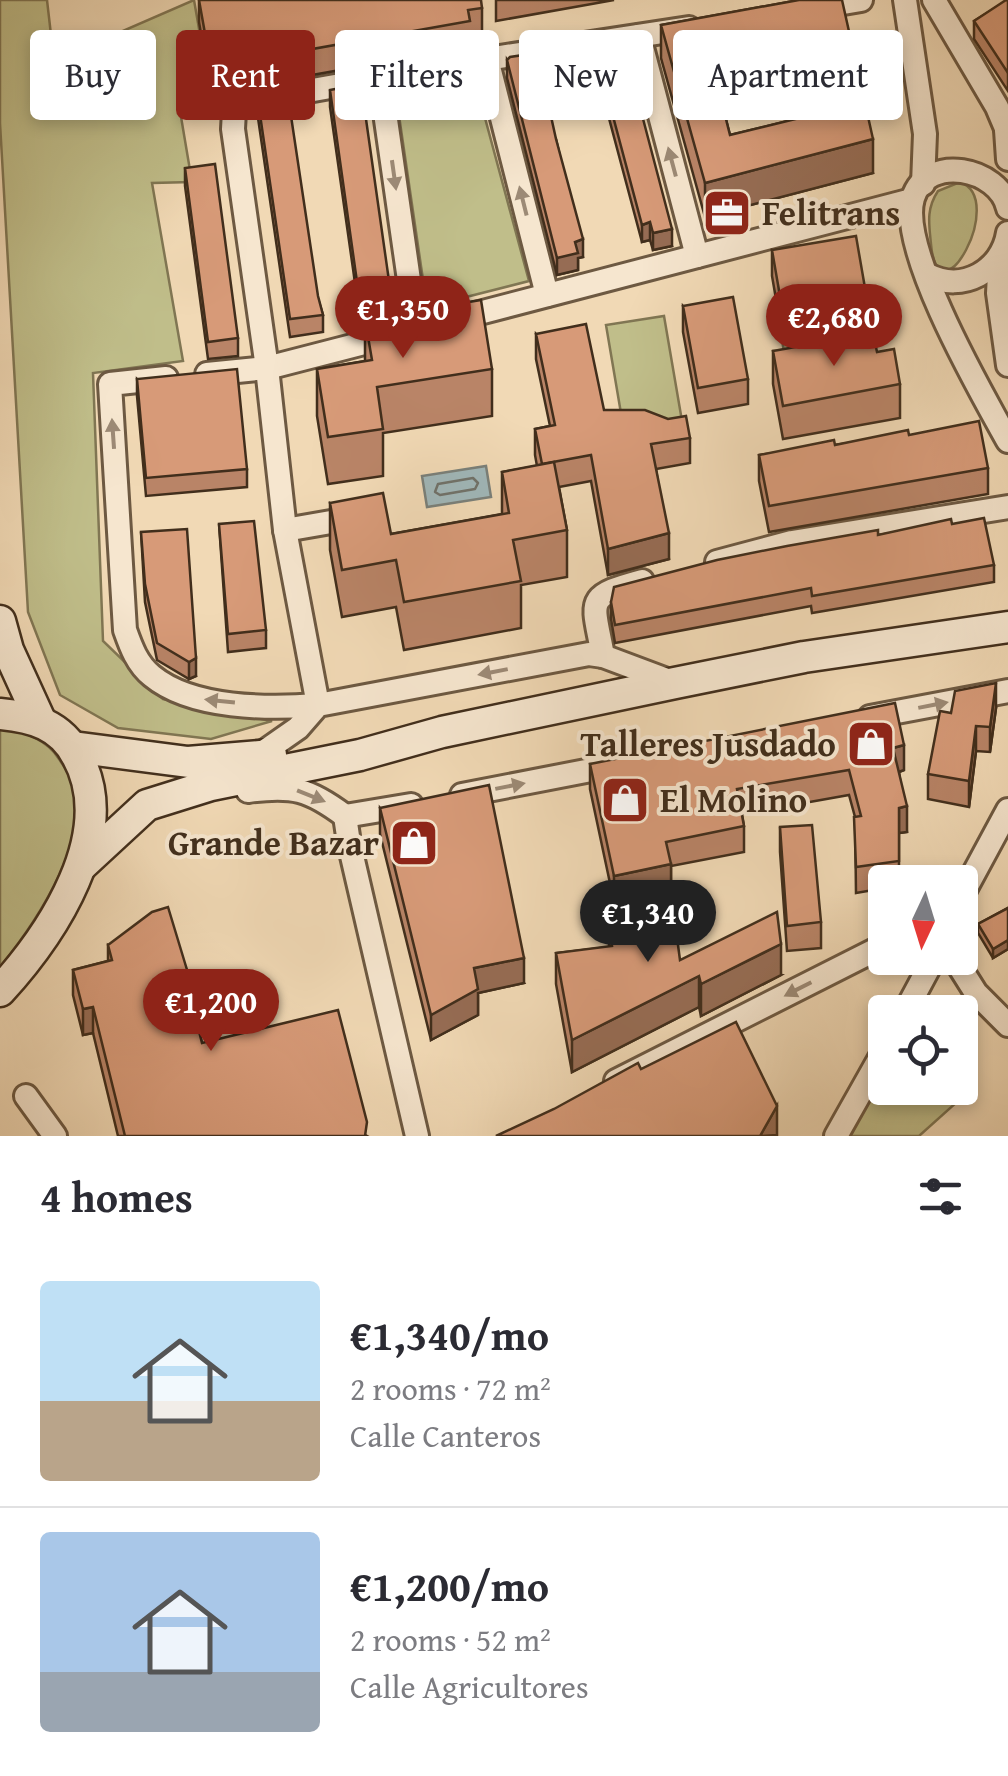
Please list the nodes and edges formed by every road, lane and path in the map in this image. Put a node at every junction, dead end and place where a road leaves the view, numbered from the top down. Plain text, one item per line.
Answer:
1 (861, 0) edge
2 (889, 0) edge
3 (905, 0) edge
4 (934, 0) edge
5 (787, 12) edge
6 (710, 25) edge
7 (653, 34) edge
8 (335, 86) edge
9 (653, 91) edge
10 (499, 102) edge
11 (920, 104) junction
12 (386, 120) edge
13 (1007, 132) edge
14 (1008, 159) edge
15 (1008, 176) edge
16 (918, 192) junction
17 (1007, 204) edge
18 (1008, 233) edge
19 (698, 256) junction
20 (1000, 258) junction
21 (928, 274) junction
22 (547, 295) junction
23 (416, 329) junction
24 (1008, 365) edge
25 (266, 368) junction
26 (1008, 441) edge
27 (1008, 507) edge
28 (366, 516) edge
29 (284, 530) junction
30 (699, 566) edge
31 (662, 576) edge
32 (0, 622) edge
33 (1008, 627) edge
34 (602, 656) junction
35 (675, 683) junction
36 (1008, 691) edge
37 (318, 705) junction
38 (0, 714) edge
39 (40, 720) junction
40 (855, 720) edge
41 (442, 732) junction
42 (72, 747) junction
43 (255, 758) junction
44 (645, 760) edge
45 (147, 804) junction
46 (1008, 810) edge
47 (346, 816) junction
48 (978, 865) edge
49 (81, 866) junction
50 (868, 954) edge
51 (965, 975) edge
52 (0, 991) edge
53 (1008, 1025) edge
54 (868, 1079) edge
55 (592, 1092) edge
56 (26, 1096) dead end
57 (55, 1136) edge
58 (418, 1136) edge
59 (836, 1136) edge

1 - 5 street
2 - 11 street
3 - 11 street
4 - 13 street
6 - 7 street
8 - 25 street
19 -> 9 street
22 -> 10 street
11 - 16 street
12 -> 23 street
13 - 14 street
15 - 17 street
16 - 17 street
16 - 19 street
16 - 21 street
18 - 20 street
19 - 22 street
20 - 21 street
20 - 24 street
21 - 26 street
22 - 23 street
23 - 25 street
25 - 29 street
37 -> 25 street
27 - 30 street
28 - 29 street
29 - 37 street
31 - 34 street
32 - 39 main road
33 - 35 main road
34 - 35 street
34 -> 37 street
35 - 41 main road
40 -> 36 street
37 - 43 street
38 - 39 main road
39 - 42 main road
41 - 43 main road
41 - 45 main road
42 - 43 main road
42 - 49 main road
47 -> 44 street
45 -> 47 street
45 - 49 main road
46 - 48 street
47 - 58 street
49 - 52 main road
50 -> 55 street
51 - 53 street
54 - 59 street
56 - 57 street

